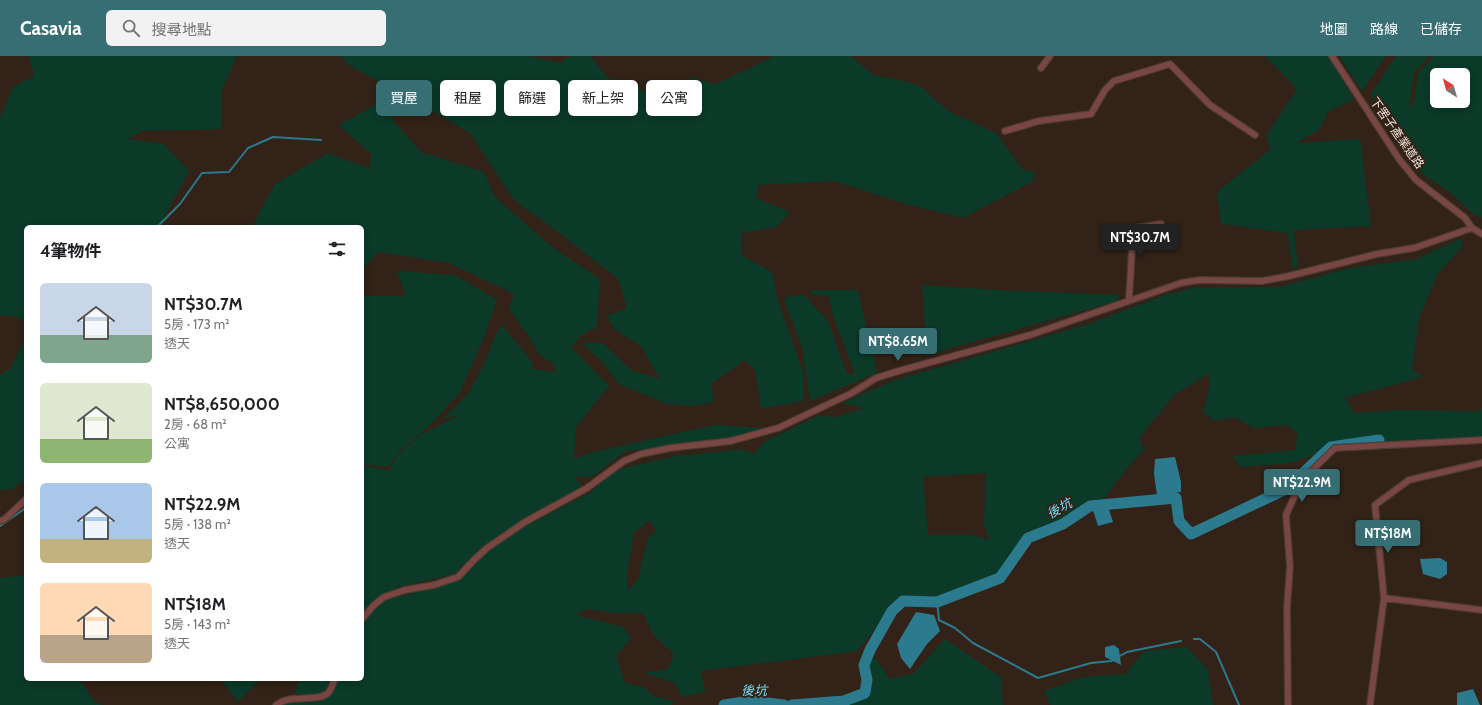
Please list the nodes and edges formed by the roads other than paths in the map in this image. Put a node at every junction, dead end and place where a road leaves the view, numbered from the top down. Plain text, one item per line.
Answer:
1 (1050, 56) edge
2 (1332, 56) edge
3 (1041, 68) dead end
4 (1005, 131) dead end
5 (1255, 135) dead end
6 (1161, 224) dead end
7 (1472, 228) junction
8 (1482, 234) edge
9 (1129, 300) junction
10 (1482, 440) edge
11 (1482, 464) edge
12 (24, 501) edge
13 (0, 521) edge
14 (1384, 598) junction
15 (1482, 610) edge
16 (364, 616) edge
17 (334, 681) edge
18 (276, 705) edge
19 (1288, 705) edge
20 (1370, 705) edge

1 - 3 street
2 - 7 street, 下罟子產業道路
4 - 5 street
6 - 9 street
7 - 8 street, 下罟子產業道路
7 - 9 street
9 - 16 street
10 - 19 street
11 - 14 street
12 - 13 street
14 - 15 street
14 - 20 street
17 - 18 street

